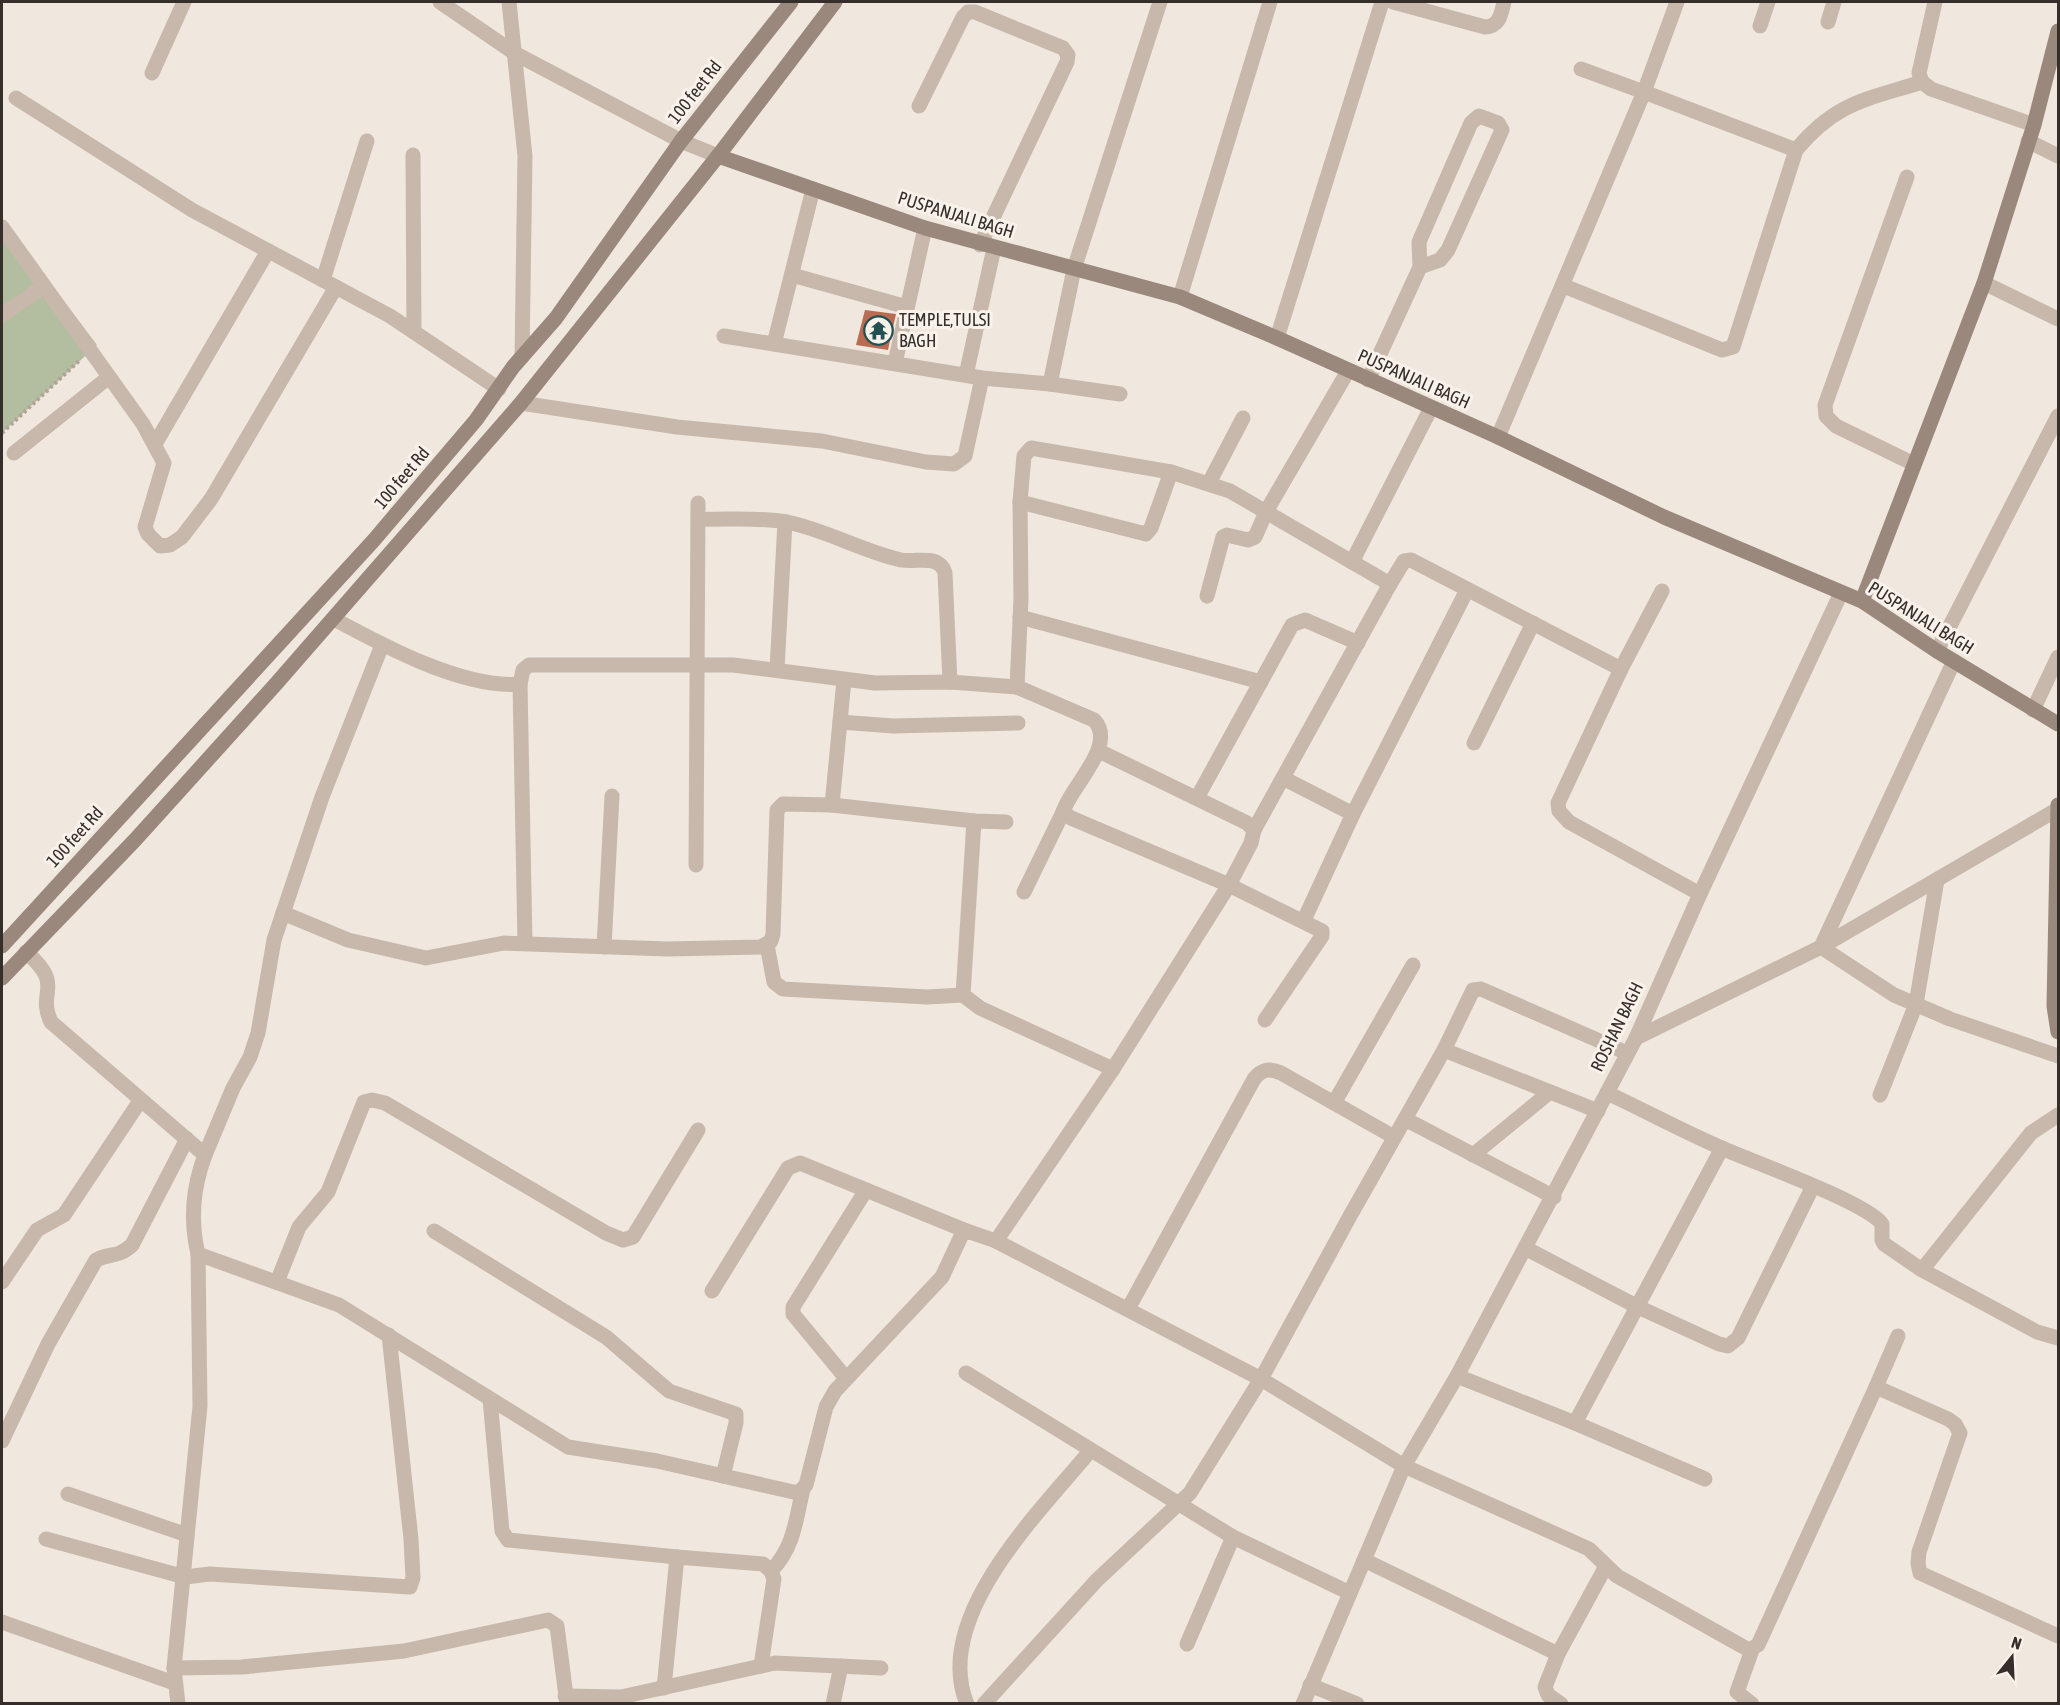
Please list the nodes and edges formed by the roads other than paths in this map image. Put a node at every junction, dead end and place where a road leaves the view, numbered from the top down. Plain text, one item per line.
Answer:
1 (184, 2) edge
2 (440, 2) edge
3 (509, 2) edge
4 (790, 2) edge
5 (835, 2) edge
6 (1160, 2) edge
7 (1270, 2) edge
8 (1382, 2) edge
9 (1393, 2) edge
10 (1504, 2) edge
11 (1677, 2) edge
12 (1768, 2) edge
13 (1834, 2) edge
14 (1935, 2) edge
15 (1828, 22) dead end
16 (1760, 26) dead end
17 (2058, 38) edge
18 (516, 54) junction
19 (1581, 69) dead end
20 (152, 74) dead end
21 (1922, 82) junction
22 (1644, 92) junction
23 (16, 98) dead end
24 (919, 106) dead end
25 (2034, 125) junction
26 (367, 141) dead end
27 (681, 141) junction
28 (2028, 141) junction
29 (1796, 150) junction
30 (413, 155) dead end
31 (718, 156) junction
32 (2058, 156) edge
33 (1907, 177) dead end
34 (813, 189) junction
35 (2, 227) edge
36 (925, 228) junction
37 (987, 246) junction
38 (268, 250) junction
39 (1420, 267) junction
40 (1074, 269) junction
41 (792, 275) junction
42 (1984, 283) junction
43 (330, 284) junction
44 (44, 286) junction
45 (1564, 286) junction
46 (1180, 297) junction
47 (907, 307) junction
48 (2, 315) edge
49 (2058, 319) edge
50 (414, 333) junction
51 (724, 336) dead end
52 (1277, 338) junction
53 (774, 344) junction
54 (522, 357) junction
55 (895, 363) junction
56 (1348, 371) junction
57 (966, 375) junction
58 (110, 377) junction
59 (982, 378) junction
60 (1368, 380) junction
61 (1050, 384) junction
62 (499, 388) junction
63 (1120, 394) dead end
64 (521, 403) junction
65 (1431, 408) junction
66 (2058, 416) edge
67 (1243, 418) dead end
68 (1498, 438) junction
69 (155, 444) junction
70 (14, 453) dead end
71 (1914, 464) junction
72 (1171, 472) junction
73 (1209, 483) junction
74 (1020, 502) junction
75 (698, 503) dead end
76 (1267, 510) junction
77 (699, 519) junction
78 (785, 522) junction
79 (1352, 562) junction
80 (1390, 584) junction
81 (1467, 590) junction
82 (1662, 591) dead end
83 (1841, 593) junction
84 (1207, 596) dead end
85 (1862, 601) junction
86 (1020, 617) junction
87 (334, 619) junction
88 (1533, 623) junction
89 (1358, 642) junction
90 (382, 645) junction
91 (1936, 651) junction
92 (2058, 657) edge
93 (1954, 661) junction
94 (697, 664) junction
95 (777, 669) junction
96 (1621, 669) junction
97 (844, 680) junction
98 (950, 682) junction
99 (1261, 682) junction
100 (520, 684) junction
101 (1017, 687) junction
102 (2032, 710) junction
103 (840, 722) junction
104 (1018, 723) dead end
105 (2058, 724) edge
106 (1474, 743) dead end
107 (1099, 751) junction
108 (1283, 778) junction
109 (612, 796) dead end
110 (1197, 798) junction
111 (832, 805) junction
112 (2058, 807) edge
113 (1064, 812) junction
114 (1353, 814) junction
115 (974, 821) junction
116 (1006, 822) dead end
117 (1254, 830) junction
118 (696, 865) dead end
119 (1937, 880) junction
120 (1229, 885) junction
121 (1024, 892) dead end
122 (1700, 894) junction
123 (283, 913) junction
124 (1304, 920) junction
125 (525, 943) junction
126 (767, 945) junction
127 (2, 946) edge
128 (604, 947) junction
129 (1821, 947) junction
130 (26, 952) junction
131 (1413, 965) dead end
132 (2, 978) edge
133 (963, 996) junction
134 (1916, 1004) junction
135 (1265, 1020) dead end
136 (2058, 1032) edge
137 (1636, 1038) junction
138 (1444, 1050) junction
139 (1627, 1053) junction
140 (2058, 1056) edge
141 (1113, 1069) junction
142 (1550, 1092) junction
143 (1607, 1093) junction
144 (1880, 1095) dead end
145 (140, 1101) junction
146 (1334, 1103) junction
147 (1598, 1111) junction
148 (2058, 1115) edge
149 (1405, 1119) junction
150 (698, 1130) dead end
151 (1394, 1137) junction
152 (187, 1139) junction
153 (1722, 1148) junction
154 (204, 1155) junction
155 (1473, 1155) junction
156 (1813, 1186) junction
157 (866, 1190) junction
158 (1554, 1197) junction
159 (964, 1230) junction
160 (434, 1231) dead end
161 (996, 1241) junction
162 (1525, 1248) junction
163 (198, 1254) junction
164 (1922, 1270) junction
165 (2, 1282) edge
166 (277, 1282) junction
167 (712, 1291) dead end
168 (1638, 1307) junction
169 (1128, 1309) junction
170 (389, 1335) junction
171 (1898, 1336) dead end
172 (2058, 1338) edge
173 (966, 1373) dead end
174 (1457, 1376) junction
175 (845, 1377) junction
176 (1261, 1379) junction
177 (1876, 1387) junction
178 (490, 1399) junction
179 (1575, 1423) junction
180 (2, 1442) edge
181 (1090, 1451) junction
182 (1404, 1466) junction
183 (723, 1476) junction
184 (1705, 1479) dead end
185 (803, 1489) junction
186 (68, 1494) dead end
187 (1179, 1504) junction
188 (187, 1535) junction
189 (1233, 1537) junction
190 (45, 1539) dead end
191 (677, 1557) junction
192 (1364, 1560) junction
193 (1606, 1566) junction
194 (771, 1571) junction
195 (185, 1577) junction
196 (1350, 1593) junction
197 (2, 1622) edge
198 (2058, 1636) edge
199 (1187, 1644) dead end
200 (1752, 1650) junction
201 (1558, 1654) junction
202 (761, 1666) junction
203 (841, 1666) junction
204 (881, 1668) dead end
205 (174, 1676) junction
206 (1310, 1685) junction
207 (664, 1688) junction
208 (566, 1700) edge
209 (178, 1704) edge
210 (833, 1704) edge
211 (967, 1704) edge
212 (984, 1704) edge
213 (1303, 1704) edge
214 (1357, 1704) edge
215 (1561, 1704) edge
216 (1752, 1704) edge

1 - 20 street
2 - 18 street
3 - 18 street
4 - 27 main road, 100 feet Rd
5 - 31 main road
6 - 40 street
7 - 46 street
8 - 52 street
9 - 10 street
11 - 22 street
12 - 16 street
13 - 15 street
14 - 21 street
17 - 25 main road
18 - 27 street
18 - 54 street
19 - 22 street
21 - 25 street
21 - 29 street
22 - 29 street
22 - 45 street
23 - 38 street
24 - 37 street
25 - 28 main road
26 - 43 street
27 - 31 street
27 - 54 main road, 100 feet Rd
28 - 32 street
28 - 42 main road
29 - 45 street
30 - 50 street
31 - 34 main road, PUSPANJALI BAGH
31 - 64 main road
33 - 71 street
34 - 36 main road, PUSPANJALI BAGH
34 - 41 street
35 - 44 street
36 - 37 main road, PUSPANJALI BAGH
36 - 47 street
37 - 40 main road, PUSPANJALI BAGH
37 - 57 street
38 - 43 street
38 - 69 street
39 - 39 street
39 - 60 street
40 - 46 main road, PUSPANJALI BAGH
40 - 61 street
41 - 47 street
41 - 53 street
42 - 49 street
42 - 71 main road
43 - 50 street
43 - 69 street
44 - 48 street
44 - 58 street
45 - 68 street
46 - 52 main road, PUSPANJALI BAGH
47 - 55 street
50 - 62 street
51 - 53 street
52 - 56 main road, PUSPANJALI BAGH
53 - 55 street
54 - 62 main road, 100 feet Rd
55 - 57 street
56 - 60 main road, PUSPANJALI BAGH
56 - 76 street
57 - 59 street
58 - 69 street
58 - 70 street
59 - 61 street
59 - 64 street
60 - 65 main road, PUSPANJALI BAGH
61 - 63 street
62 - 127 main road, 100 feet Rd
64 - 87 main road
65 - 68 main road, PUSPANJALI BAGH
65 - 79 street
66 - 91 street
67 - 73 street
68 - 83 main road, PUSPANJALI BAGH
71 - 85 main road
72 - 73 street
72 - 74 street
72 - 74 street
73 - 76 street
74 - 86 street
75 - 77 street
76 - 79 street
76 - 84 street
77 - 78 street
77 - 94 street
78 - 95 street
78 - 98 street
79 - 80 street
80 - 81 street
80 - 89 street
81 - 88 street
81 - 114 street
82 - 96 street
83 - 85 main road, PUSPANJALI BAGH
83 - 122 street, ROSHAN BAGH
85 - 91 main road, PUSPANJALI BAGH
86 - 99 street
86 - 101 street
87 - 90 street
87 - 130 main road
88 - 96 street
88 - 106 street
89 - 99 street
89 - 108 street
90 - 100 street
90 - 123 street
91 - 93 main road, PUSPANJALI BAGH
92 - 102 street
93 - 102 main road, PUSPANJALI BAGH
93 - 129 street
94 - 95 street
94 - 100 street
94 - 118 street
95 - 97 street
96 - 122 street
97 - 98 street
97 - 103 street
98 - 101 street
99 - 110 street
100 - 125 street
101 - 107 street
102 - 105 main road, PUSPANJALI BAGH
103 - 104 street
103 - 111 street
107 - 110 street
107 - 113 street
108 - 114 street
108 - 117 street
109 - 128 street
110 - 117 street
111 - 115 street
111 - 126 street
112 - 119 street
112 - 136 main road
113 - 120 street
113 - 121 street
114 - 124 street
115 - 116 street
115 - 133 street
117 - 120 street
119 - 129 street
119 - 134 street
120 - 124 street
120 - 141 street
122 - 137 street, ROSHAN BAGH
123 - 125 street
123 - 154 street
124 - 135 street
125 - 128 street
126 - 128 street
126 - 133 street
129 - 134 street
129 - 137 street
130 - 132 main road
130 - 145 street
131 - 146 street
133 - 141 street
134 - 140 street
134 - 144 street
137 - 139 street, ROSHAN BAGH
138 - 139 street
138 - 142 street
138 - 149 street
139 - 143 street, ROSHAN BAGH
141 - 161 street
142 - 147 street
142 - 155 street
143 - 147 street, ROSHAN BAGH
143 - 153 street
145 - 152 street
145 - 165 street
146 - 151 street
146 - 169 street
147 - 158 street, ROSHAN BAGH
148 - 164 street
149 - 151 street
149 - 155 street
150 - 166 street
151 - 176 street
152 - 154 street
152 - 180 street
153 - 156 street
153 - 168 street
154 - 163 street
155 - 158 street
156 - 164 street
156 - 168 street
157 - 159 street
157 - 167 street
157 - 175 street
158 - 162 street, ROSHAN BAGH
159 - 161 street
159 - 175 street
160 - 183 street
161 - 169 street
162 - 168 street
162 - 174 street, ROSHAN BAGH
163 - 166 street
163 - 188 street
164 - 172 street
166 - 170 street
168 - 179 street
169 - 176 street
170 - 178 street
170 - 195 street
171 - 177 street
173 - 181 street
174 - 179 street
174 - 182 street, ROSHAN BAGH
175 - 185 street
176 - 182 street
176 - 187 street
177 - 198 street
177 - 200 street
178 - 183 street
178 - 191 street
179 - 184 street
181 - 187 street
181 - 211 street
182 - 192 street, ROSHAN BAGH
182 - 193 street
183 - 185 street
185 - 194 street
186 - 188 street
187 - 189 street
187 - 212 street
188 - 195 street
189 - 196 street
189 - 199 street
190 - 195 street
191 - 194 street
191 - 207 street
192 - 196 street, ROSHAN BAGH
192 - 201 street
193 - 200 street
193 - 201 street
194 - 202 street
195 - 205 street
196 - 206 street, ROSHAN BAGH
197 - 205 street
200 - 216 street
201 - 215 street
202 - 203 street
202 - 207 street
203 - 204 street
203 - 210 street
205 - 208 street
205 - 209 street
206 - 213 street, ROSHAN BAGH
206 - 214 street
207 - 208 street

